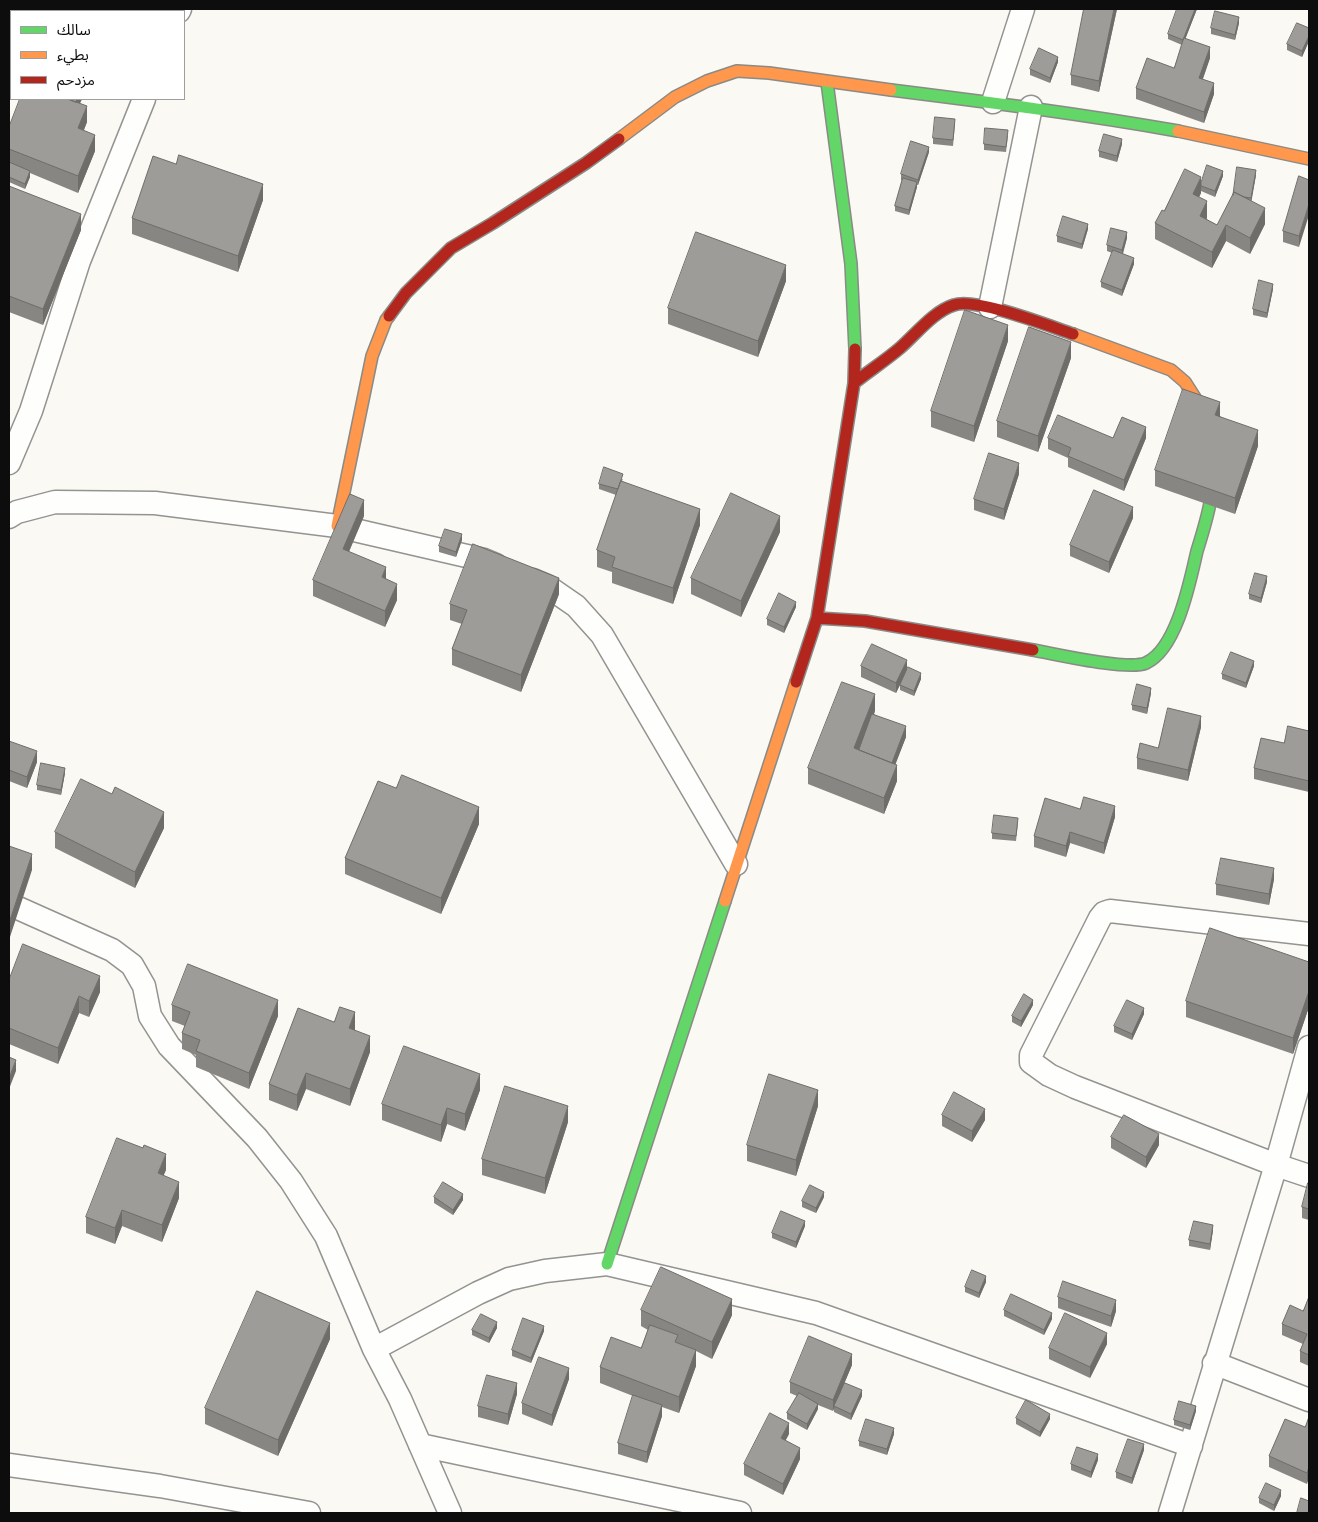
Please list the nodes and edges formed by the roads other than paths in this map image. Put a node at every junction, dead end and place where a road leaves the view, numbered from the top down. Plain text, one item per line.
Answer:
1 (1023, 9) edge
2 (827, 82) junction
3 (144, 100) edge
4 (993, 102) junction
5 (1031, 107) junction
6 (1309, 159) edge
7 (990, 308) junction
8 (854, 383) junction
9 (1210, 440) edge
10 (1212, 456) edge
11 (9, 464) edge
12 (9, 517) edge
13 (337, 526) junction
14 (817, 618) junction
15 (736, 864) junction
16 (9, 904) edge
17 (1309, 934) edge
18 (1308, 1056) edge
19 (1276, 1164) junction
20 (1309, 1176) edge
21 (607, 1264) junction
22 (374, 1349) junction
23 (1214, 1363) junction
24 (1309, 1400) edge
25 (420, 1445) junction
26 (1191, 1446) junction
27 (9, 1465) edge
28 (659, 1505) edge
29 (309, 1513) edge
30 (450, 1513) edge
31 (740, 1513) edge
32 (1170, 1513) edge

1 - 4 street
2 - 4 street
2 - 8 street
2 - 13 street
3 - 11 street
4 - 5 street
5 - 6 street
5 - 7 street
7 - 8 street
7 - 9 street
8 - 14 street
10 - 14 street
12 - 13 street
13 - 15 street
14 - 15 street
15 - 21 street
16 - 22 street
17 - 19 street
18 - 19 street
19 - 20 street
19 - 23 street
21 - 22 street
21 - 26 street
22 - 25 street
23 - 24 street
23 - 26 street
25 - 28 street
25 - 30 street
26 - 32 street
27 - 29 street
28 - 31 street

